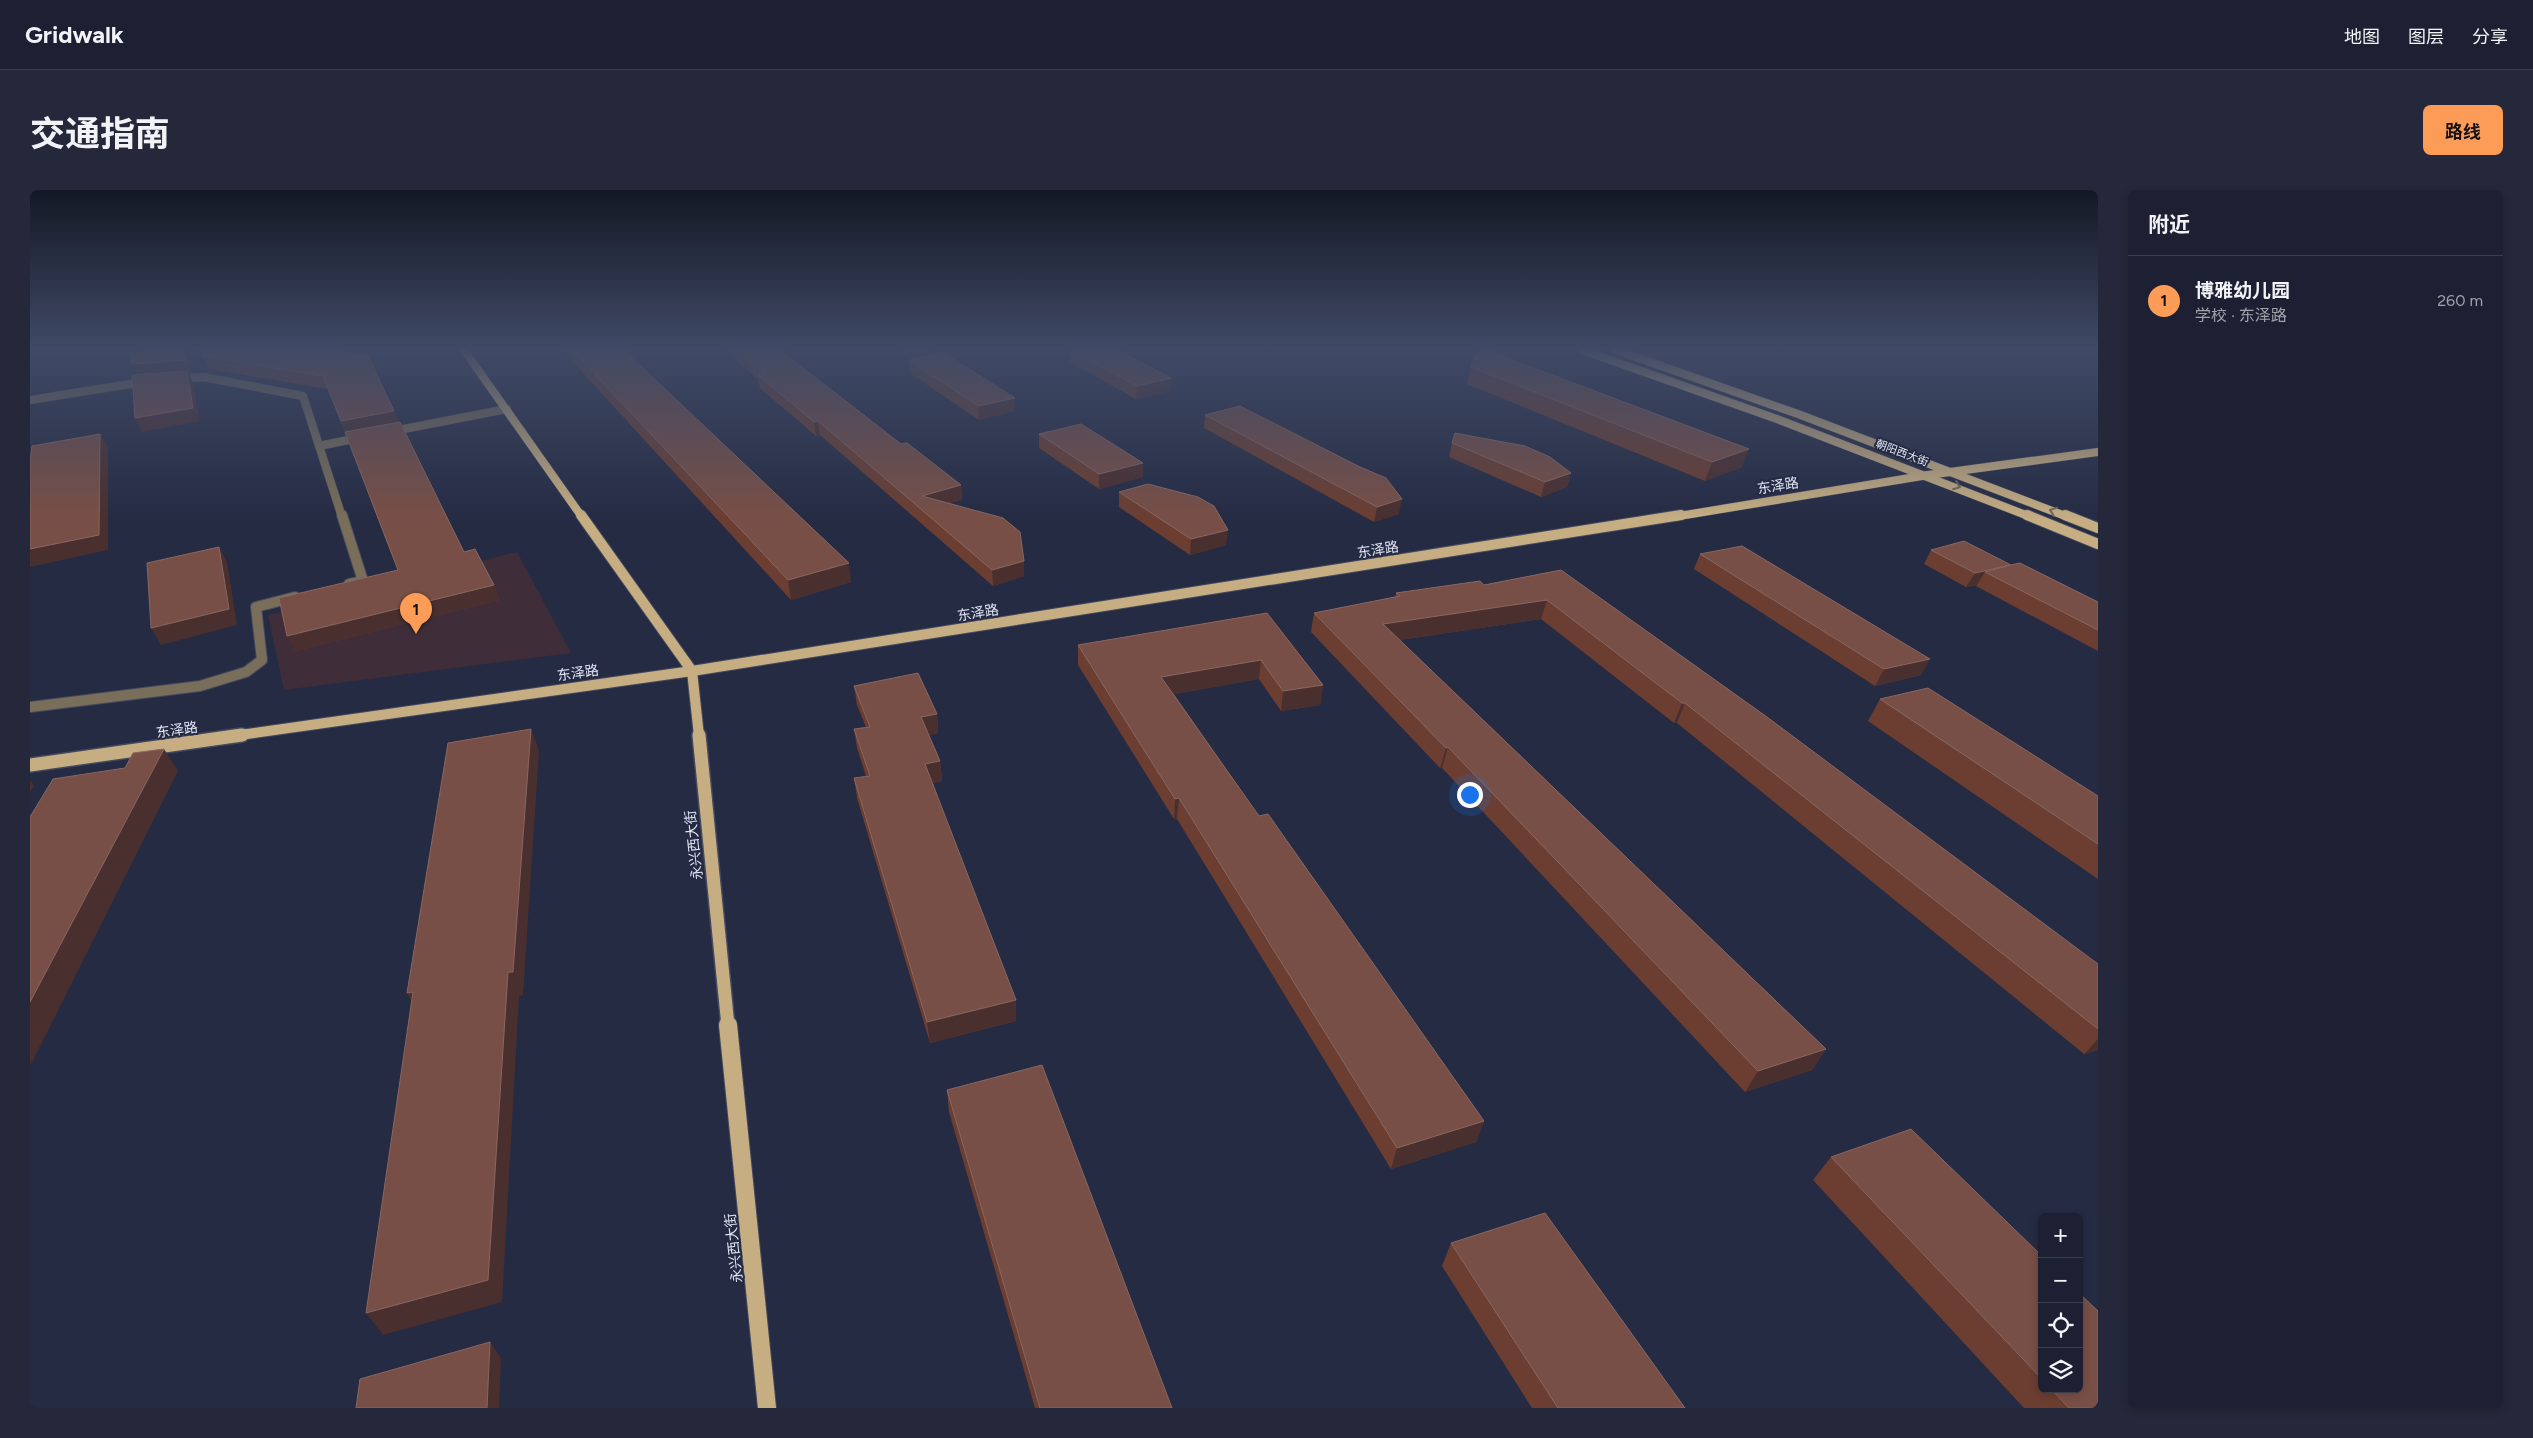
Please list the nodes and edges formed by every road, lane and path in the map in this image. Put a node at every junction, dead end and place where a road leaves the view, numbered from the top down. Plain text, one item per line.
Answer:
1 (307, 407) edge
2 (1739, 407) edge
3 (1778, 407) edge
4 (507, 409) joint
5 (384, 433) edge
6 (374, 435) edge
7 (319, 446) junction
8 (2098, 452) edge
9 (1953, 472) junction
10 (1928, 475) junction
11 (2098, 528) edge
12 (2098, 544) edge
13 (343, 586) edge
14 (305, 595) edge
15 (692, 671) junction
16 (30, 707) edge
17 (30, 765) edge
18 (767, 1408) edge

1 - 7 street
2 - 10 main road, 朝阳西大街
3 - 9 main road, 朝阳西大街
4 - 5 street
4 - 15 main road, 永兴西大街
6 - 7 street
7 - 13 street
8 - 9 main road, 东泽路
9 - 10 main road, 东泽路
11 -> 9 main road, 朝阳西大街
10 -> 12 main road, 朝阳西大街
10 - 15 main road, 东泽路
14 - 16 street
15 - 17 main road, 东泽路
15 - 18 main road, 永兴西大街

